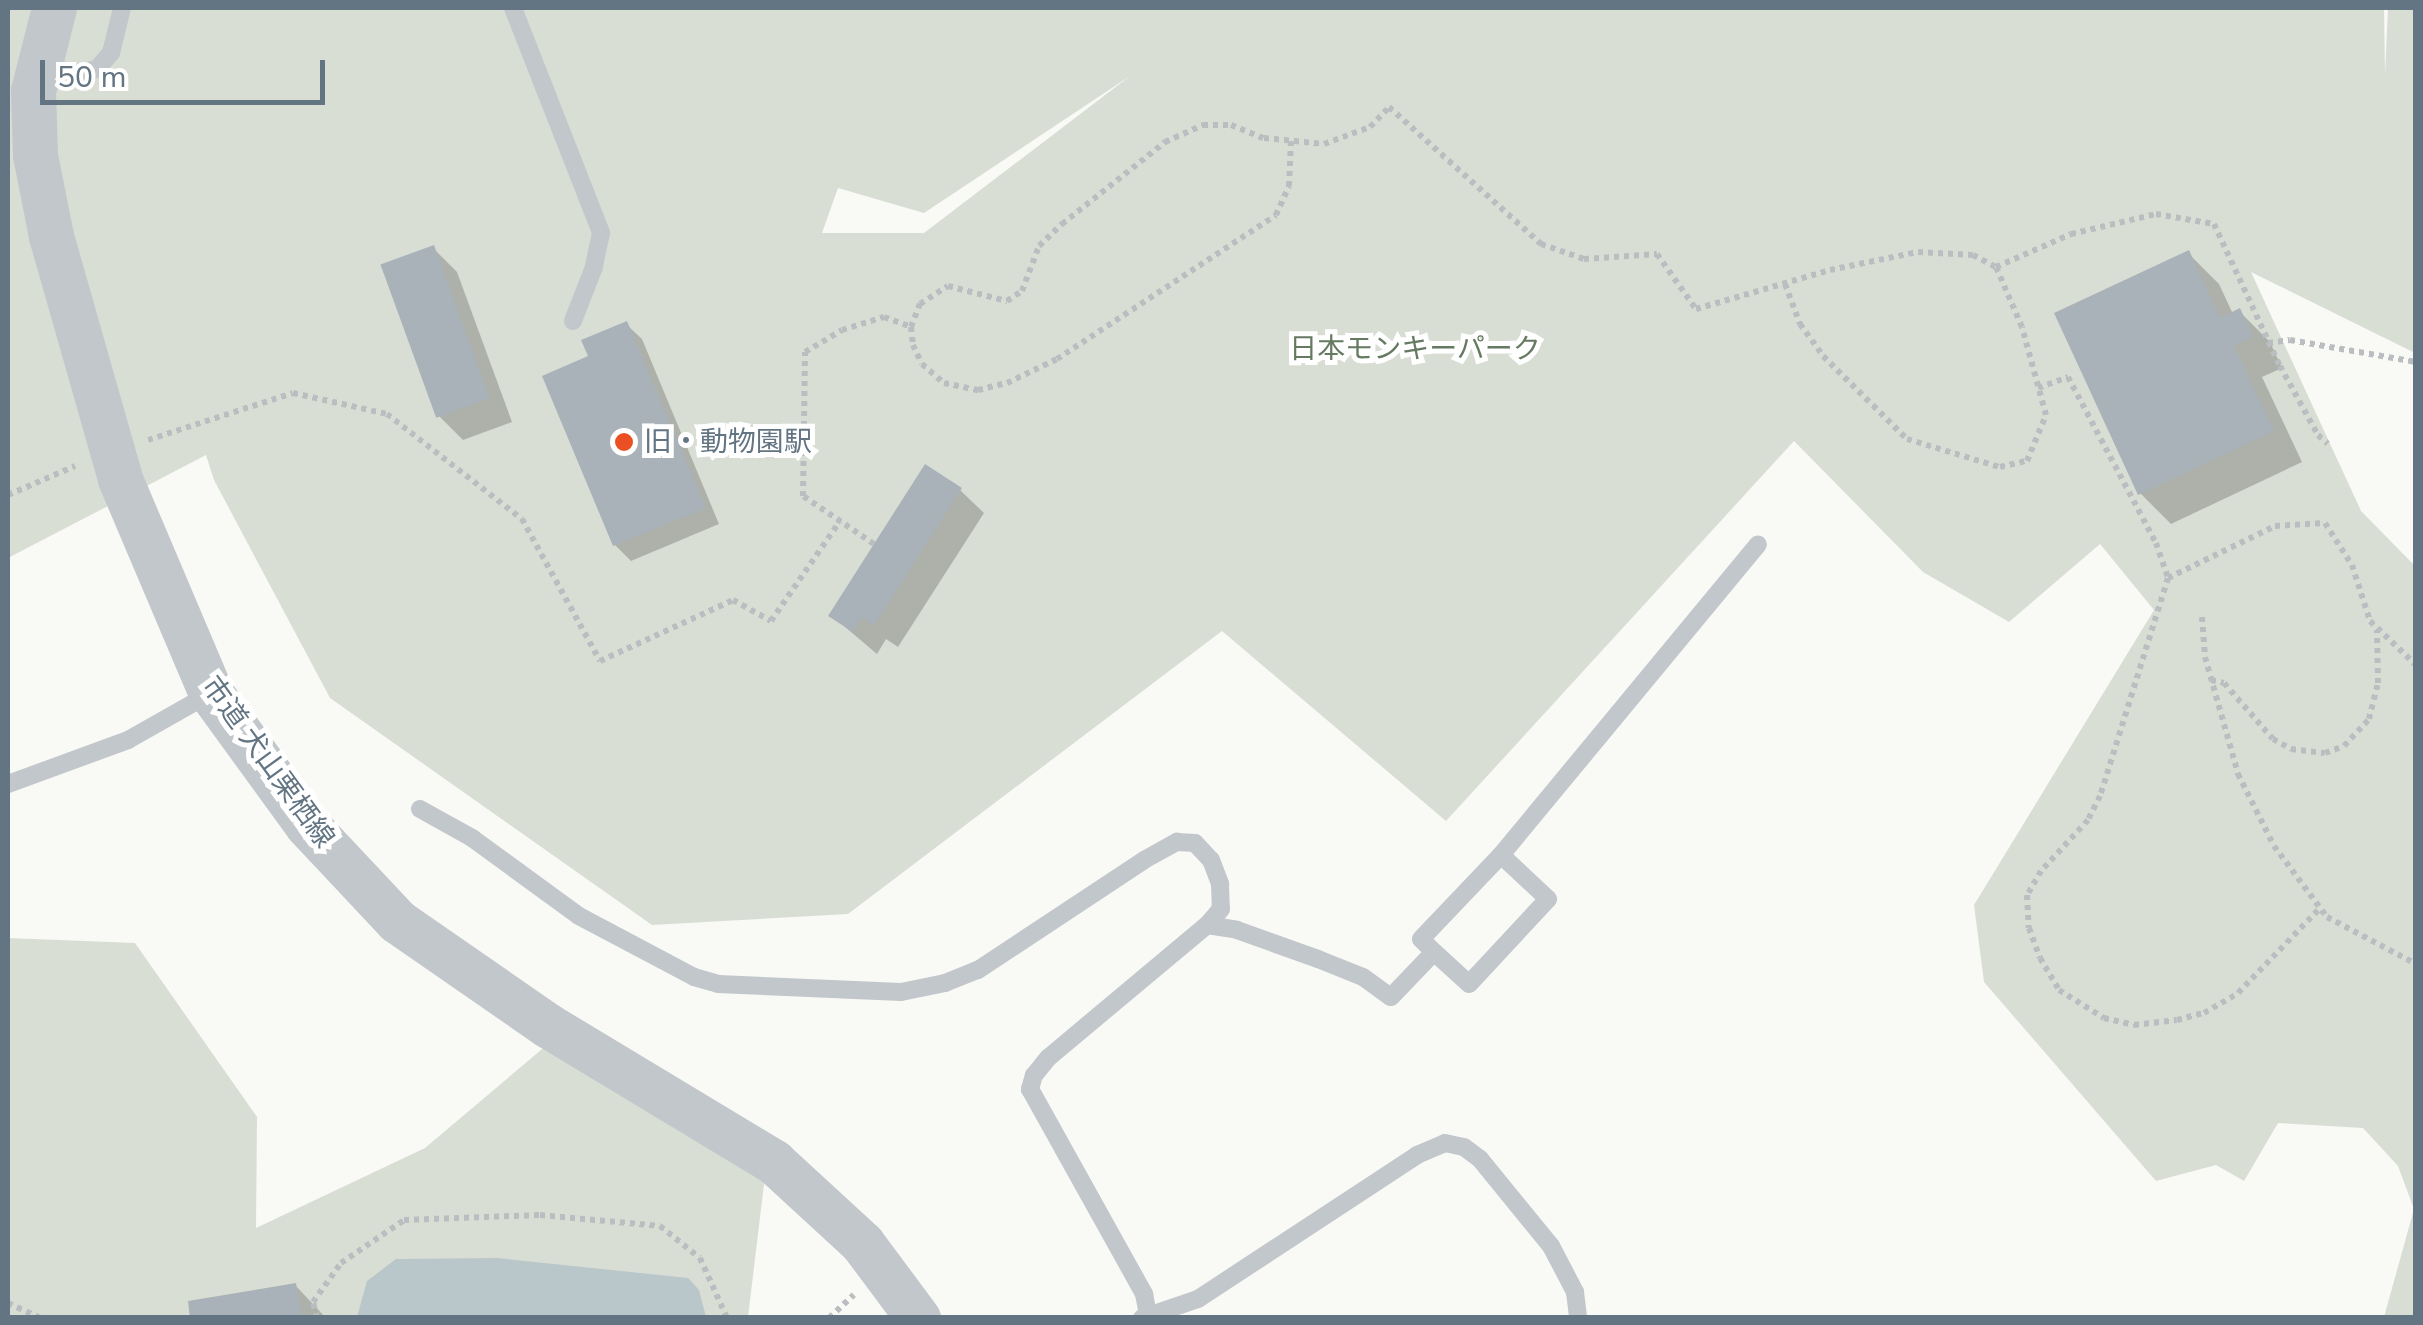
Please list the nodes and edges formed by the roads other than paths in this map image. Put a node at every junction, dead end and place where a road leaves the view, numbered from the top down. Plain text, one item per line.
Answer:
1 (54, 8) edge
2 (122, 8) edge
3 (514, 8) edge
4 (26, 80) edge
5 (574, 321) dead end
6 (1758, 544) dead end
7 (212, 693) junction
8 (8, 784) edge
9 (420, 809) dead end
10 (1501, 855) junction
11 (1207, 925) junction
12 (1434, 952) junction
13 (1145, 1316) edge
14 (918, 1318) edge
15 (1578, 1318) edge

1 - 4 street, 市道 犬山栗栖線
2 - 4 lane
3 - 5 lane
4 - 7 street, 市道 犬山栗栖線
6 - 10 lane
7 - 8 lane
7 - 14 street, 市道 犬山栗栖線
9 - 11 lane
10 - 12 lane
10 - 12 lane
11 - 12 lane
11 - 13 lane
13 - 15 lane

